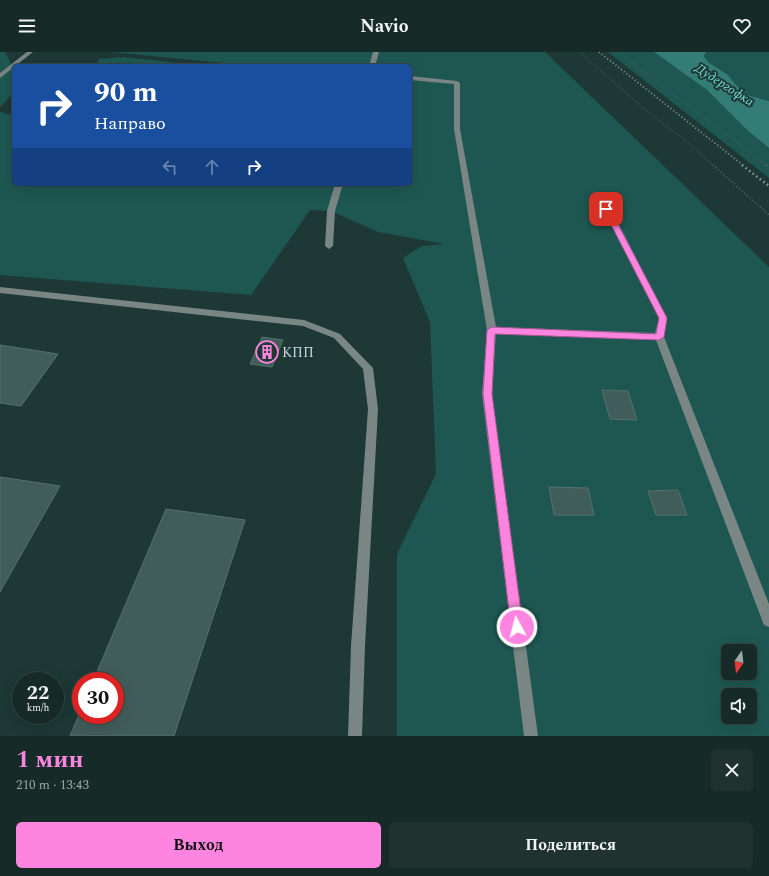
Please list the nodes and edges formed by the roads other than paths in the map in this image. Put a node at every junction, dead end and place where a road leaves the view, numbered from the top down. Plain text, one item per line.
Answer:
1 (30, 52) edge
2 (376, 52) edge
3 (15, 64) edge
4 (373, 64) edge
5 (12, 66) edge
6 (0, 76) edge
7 (412, 78) edge
8 (338, 186) edge
9 (606, 209) dead end
10 (329, 246) dead end
11 (0, 290) edge
12 (492, 330) junction
13 (659, 337) junction
14 (769, 620) edge
15 (355, 736) edge
16 (531, 736) edge

1 - 3 street
2 - 4 street
5 - 6 street
7 - 12 street
8 - 10 street
9 - 13 street
11 - 15 street
12 - 13 street
12 - 16 street
13 - 14 street

